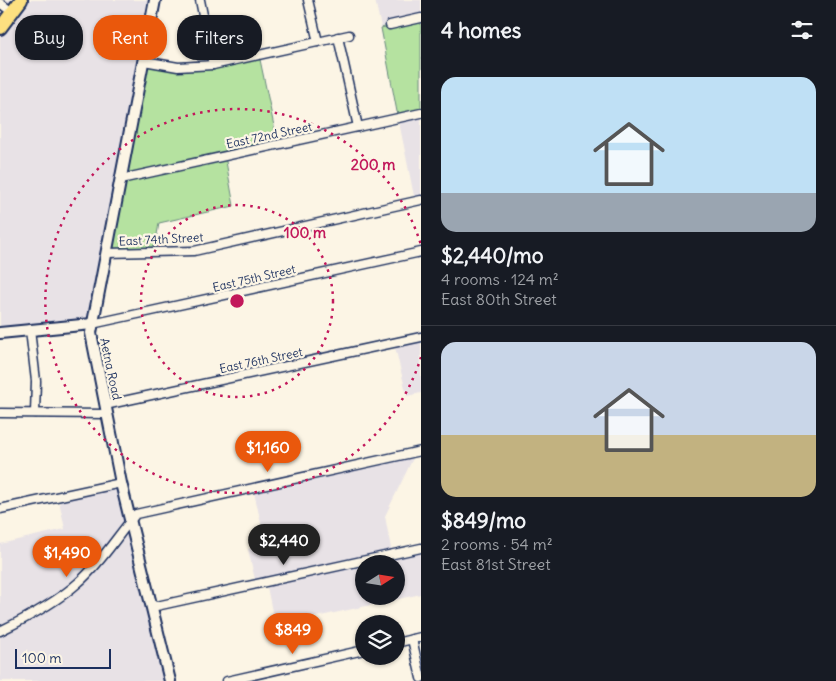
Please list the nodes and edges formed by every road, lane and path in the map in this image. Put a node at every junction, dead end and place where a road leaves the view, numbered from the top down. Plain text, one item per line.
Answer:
1 (21, 0) edge
2 (156, 0) edge
3 (200, 0) edge
4 (308, 0) edge
5 (0, 3) edge
6 (12, 12) junction
7 (421, 18) edge
8 (390, 25) dead end
9 (0, 28) edge
10 (349, 35) dead end
11 (338, 37) junction
12 (318, 42) junction
13 (144, 61) junction
14 (214, 65) junction
15 (421, 113) edge
16 (358, 127) junction
17 (121, 179) junction
18 (421, 200) edge
19 (421, 252) edge
20 (107, 253) junction
21 (92, 324) junction
22 (30, 330) junction
23 (0, 333) edge
24 (421, 337) edge
25 (106, 410) junction
26 (0, 413) edge
27 (35, 413) junction
28 (421, 451) edge
29 (121, 483) junction
30 (0, 509) edge
31 (131, 520) junction
32 (421, 548) edge
33 (152, 607) junction
34 (0, 631) edge
35 (421, 637) edge
36 (412, 639) junction
37 (405, 641) edge
38 (355, 652) edge
39 (421, 678) edge
40 (170, 681) edge
41 (227, 681) edge

1 - 6 main road
2 - 13 street, Aetna Road
3 - 14 street
4 - 12 street
5 - 6 street
6 - 9 main road
7 - 8 street
10 - 11 street
11 - 12 street
11 - 16 street
12 - 14 street
13 - 14 street
13 - 17 street, Aetna Road
15 - 16 street, East 72nd Street
16 - 17 street, East 72nd Street
17 - 20 street, Aetna Road
18 - 20 street, East 74th Street
19 - 21 street, East 75th Street
20 - 21 street, Aetna Road
21 - 22 street
21 - 25 street, Aetna Road
22 - 23 street
22 - 27 street
24 - 25 street, East 76th Street
25 - 27 street, East 76th Street
25 - 29 street, Aetna Road
26 - 27 street, East 76th Street
28 - 31 street
29 - 30 street
29 - 31 street, Aetna Road
31 - 33 street, Aetna Road
31 - 34 street
32 - 33 street
33 - 40 street, Aetna Road
35 - 36 street
36 - 37 street
36 - 39 street
38 - 41 street

